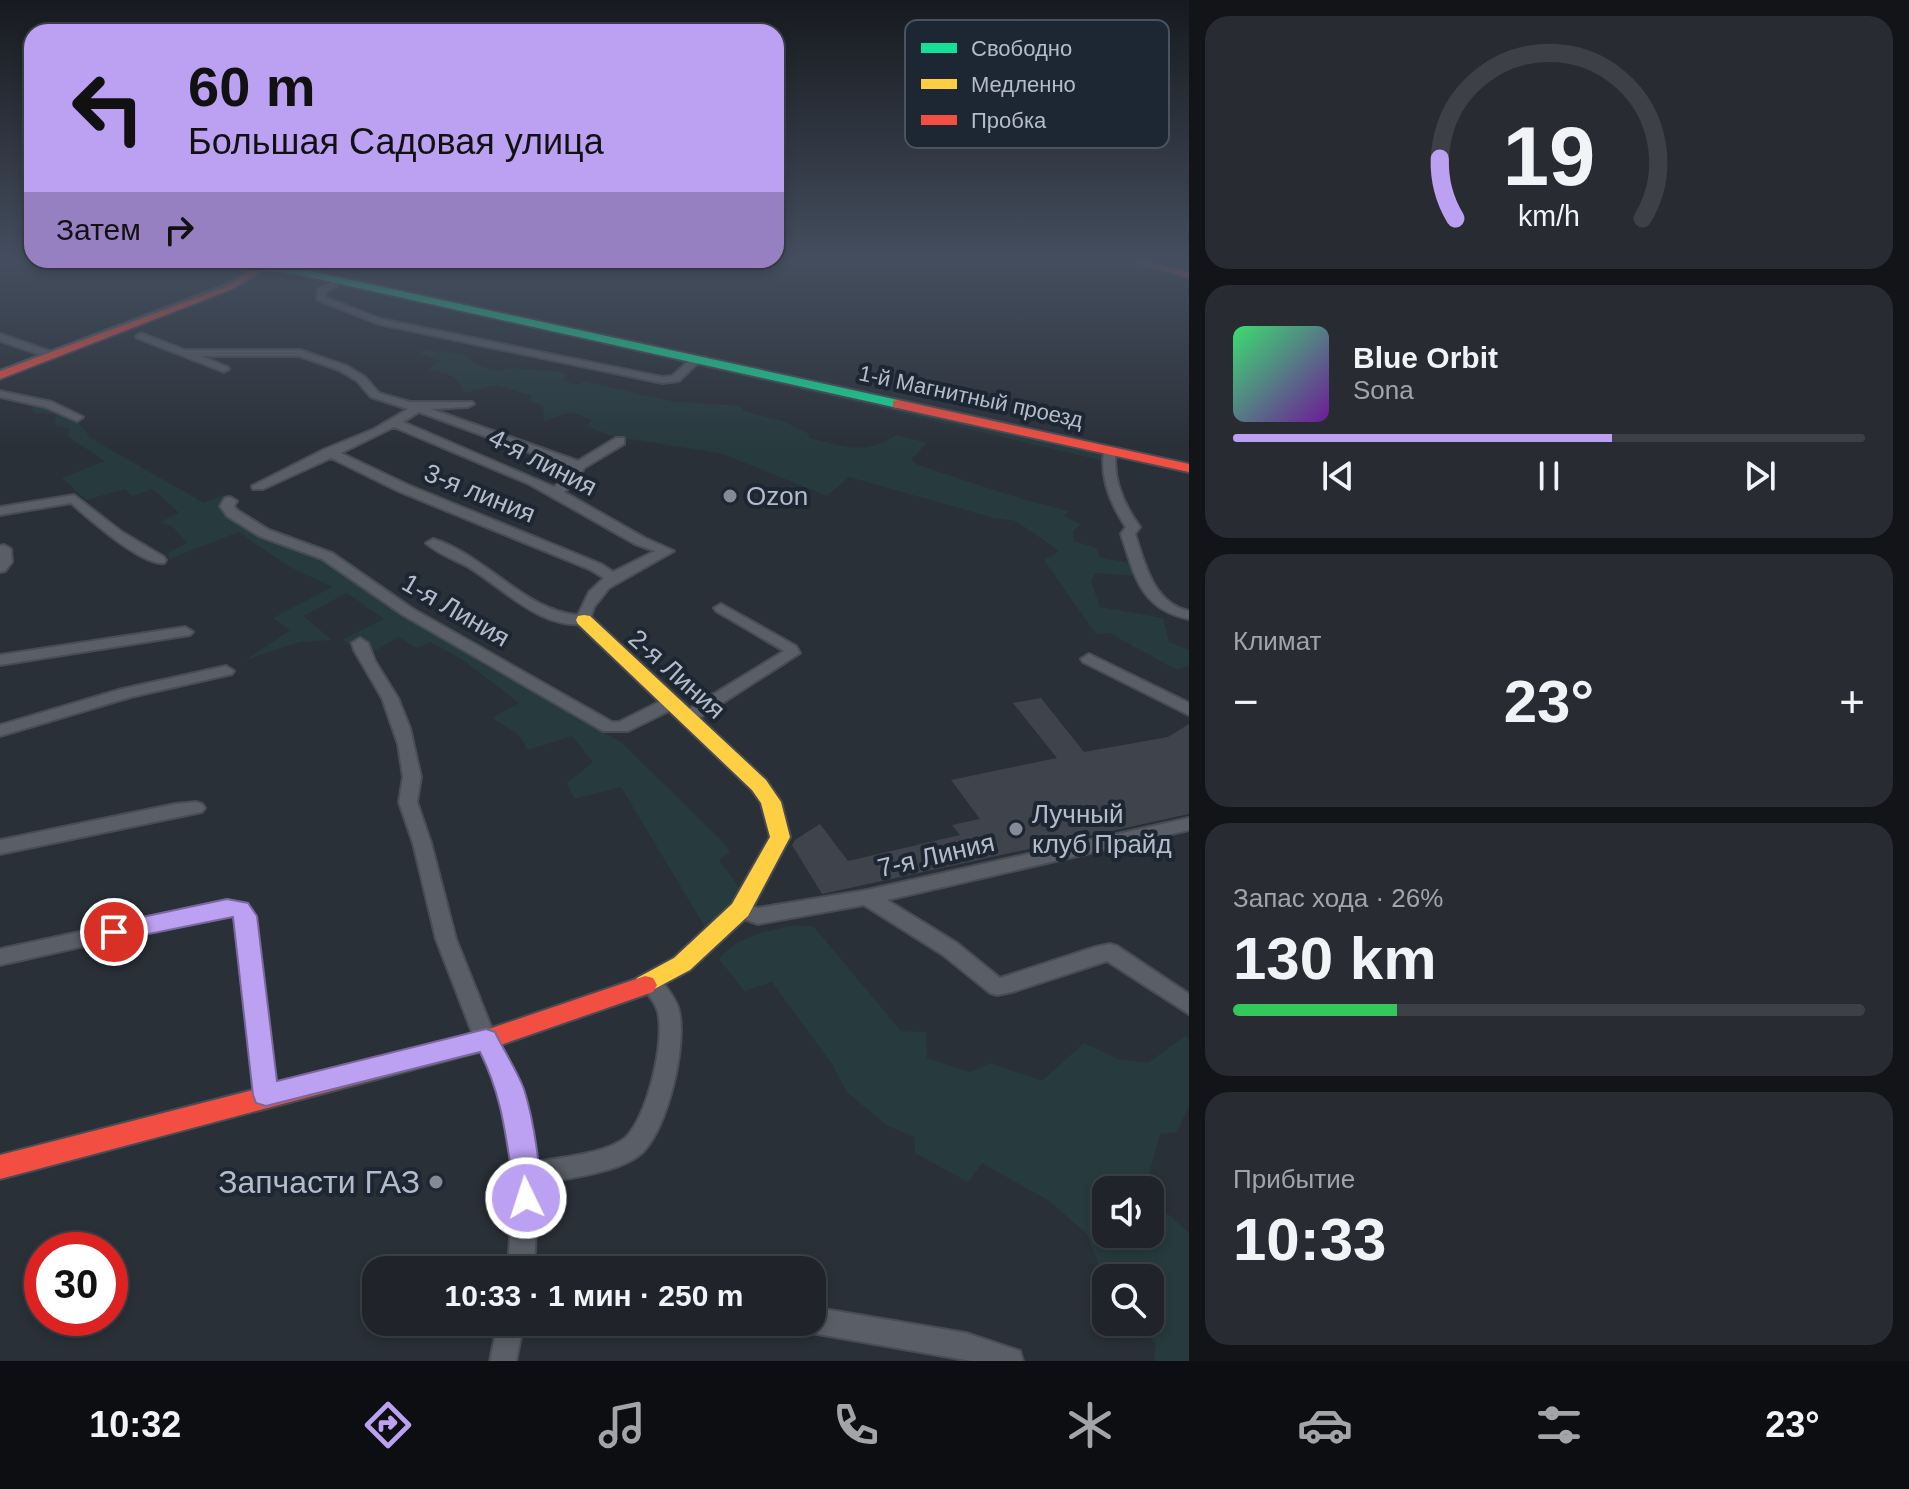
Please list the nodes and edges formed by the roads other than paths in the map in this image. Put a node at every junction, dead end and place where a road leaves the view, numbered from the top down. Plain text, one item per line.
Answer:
1 (130, 323) edge
2 (385, 323) edge
3 (527, 323) edge
4 (141, 336) dead end
5 (0, 337) edge
6 (44, 353) junction
7 (185, 353) junction
8 (696, 360) junction
9 (0, 364) edge
10 (224, 369) dead end
11 (0, 375) edge
12 (0, 394) edge
13 (468, 404) dead end
14 (418, 408) junction
15 (77, 417) dead end
16 (394, 423) junction
17 (620, 441) dead end
18 (1110, 451) junction
19 (329, 452) junction
20 (579, 466) junction
21 (1189, 468) edge
22 (258, 486) dead end
23 (555, 493) junction
24 (230, 501) dead end
25 (0, 511) edge
26 (433, 543) dead end
27 (4, 549) dead end
28 (159, 560) dead end
29 (0, 568) edge
30 (613, 578) junction
31 (721, 608) dead end
32 (1189, 615) edge
33 (584, 620) junction
34 (185, 632) dead end
35 (360, 643) dead end
36 (1089, 659) dead end
37 (0, 660) edge
38 (226, 671) dead end
39 (671, 703) junction
40 (1189, 710) edge
41 (687, 718) junction
42 (0, 731) edge
43 (196, 808) dead end
44 (1189, 824) edge
45 (0, 847) edge
46 (867, 897) junction
47 (740, 910) junction
48 (0, 957) edge
49 (651, 983) junction
50 (1189, 1005) edge
51 (486, 1040) junction
52 (266, 1095) junction
53 (0, 1167) edge
54 (526, 1175) junction
55 (522, 1256) edge
56 (826, 1322) edge
57 (508, 1336) edge
58 (503, 1361) edge
59 (1010, 1361) edge

1 - 6 street
2 - 8 street
3 - 8 street, 1-й Магнитный проезд
4 - 7 street
5 - 6 street
6 - 9 street
6 - 11 street
7 - 10 street
7 - 14 street
8 - 18 street, 1-й Магнитный проезд
12 - 15 street
13 - 14 street
14 - 16 street
14 - 20 street
16 - 19 street
16 - 23 street, 4-я линия
17 - 20 street
18 - 21 street, 1-й Магнитный проезд
18 - 32 street
19 - 22 street
19 - 30 street, 3-я линия
20 - 23 street
23 - 30 street, 4-я линия
24 - 39 street, 1-я Линия
25 - 28 street
26 - 33 street
27 - 29 street
30 - 33 street
31 - 41 street
33 - 39 street, 2-я Линия
34 - 37 street
35 - 51 street
36 - 40 street
38 - 42 street
39 - 41 street, 2-я Линия
41 - 47 street, 2-я Линия
43 - 45 street
44 - 46 street, 7-я Линия
46 - 47 street, 7-я Линия
46 - 50 street
47 - 49 street, 2-я Линия
48 - 52 street
49 - 51 street, 2-я Линия
49 - 54 street
51 - 52 street, 2-я Линия
51 - 54 street
52 - 53 street, 2-я Линия
54 - 55 street
56 - 59 street
57 - 58 street

